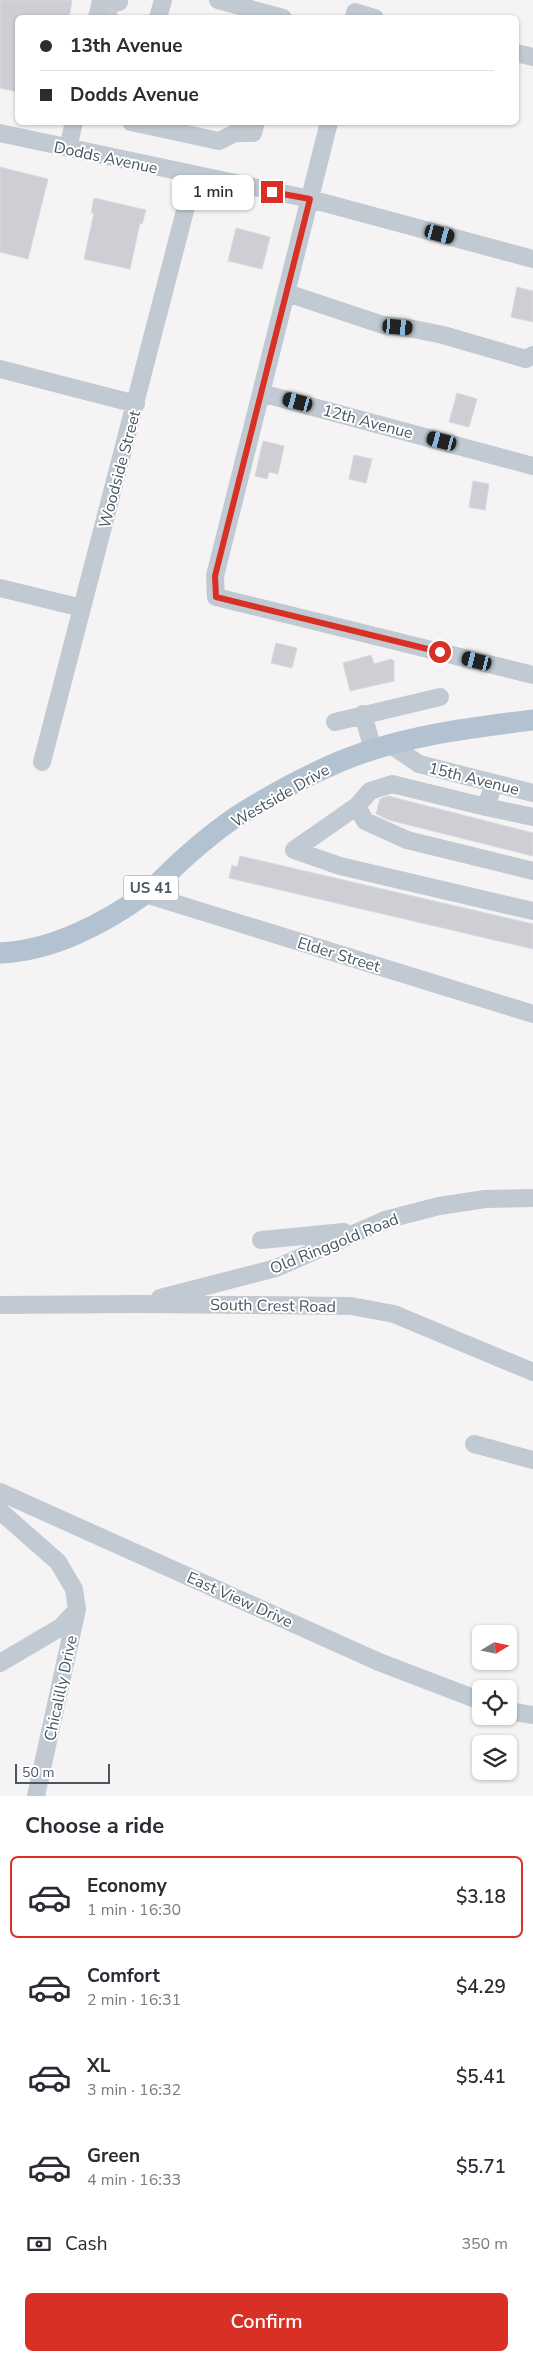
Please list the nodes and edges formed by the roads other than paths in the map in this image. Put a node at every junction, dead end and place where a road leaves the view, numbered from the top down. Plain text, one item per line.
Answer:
1 (101, 0) edge
2 (163, 0) edge
3 (218, 0) edge
4 (235, 11) edge
5 (98, 15) edge
6 (159, 15) edge
7 (262, 15) edge
8 (519, 54) edge
9 (533, 57) edge
10 (73, 125) edge
11 (145, 125) edge
12 (255, 125) edge
13 (327, 125) edge
14 (0, 133) edge
15 (68, 148) junction
16 (194, 176) junction
17 (310, 199) junction
18 (533, 259) edge
19 (287, 293) junction
20 (533, 355) edge
21 (0, 370) edge
22 (261, 393) junction
23 (136, 404) junction
24 (533, 466) edge
25 (0, 588) edge
26 (82, 608) junction
27 (533, 675) edge
28 (440, 698) dead end
29 (363, 714) junction
30 (533, 720) edge
31 (335, 722) dead end
32 (382, 748) junction
33 (42, 762) dead end
34 (494, 783) junction
35 (533, 793) edge
36 (357, 806) junction
37 (486, 807) junction
38 (533, 817) edge
39 (533, 871) edge
40 (145, 894) junction
41 (533, 911) edge
42 (0, 953) edge
43 (533, 1014) edge
44 (533, 1198) edge
45 (359, 1230) junction
46 (261, 1240) dead end
47 (137, 1304) junction
48 (0, 1305) edge
49 (533, 1372) edge
50 (474, 1444) dead end
51 (533, 1460) edge
52 (0, 1492) edge
53 (0, 1511) edge
54 (77, 1609) junction
55 (0, 1664) edge
56 (472, 1698) edge
57 (517, 1712) edge
58 (533, 1714) edge
59 (36, 1796) edge

1 - 5 street
2 - 6 street
3 - 4 street
4 - 7 street
8 - 9 street
10 - 15 street
11 - 12 street
13 - 17 street
14 - 15 street, Dodds Avenue
15 - 16 street, Dodds Avenue
16 - 17 street, Dodds Avenue
16 - 23 street, Woodside Street
17 - 18 street, Dodds Avenue
17 - 19 street
19 - 20 street
19 - 22 street
21 - 23 street
22 - 24 street, 12th Avenue
22 - 27 street
23 - 26 street, Woodside Street
25 - 26 street
26 - 33 street, Woodside Street
28 - 29 street
29 - 31 street
29 - 32 street
30 - 32 main road, Westside Drive / US 41
32 - 34 street, 15th Avenue
32 - 40 main road, Westside Drive / US 41
34 - 35 street, 15th Avenue
34 - 37 street
36 - 37 street
36 - 39 street
36 - 41 street
37 - 38 street
40 - 42 main road, Westside Drive / US 41
40 - 43 street, Elder Street
44 - 45 street, Old Ringgold Road
45 - 46 street
45 - 47 street, Old Ringgold Road
47 - 48 street, South Crest Road
47 - 49 street, South Crest Road
50 - 51 street
52 - 56 street, East View Drive
53 - 54 street
54 - 55 street
54 - 59 street, Chicalilly Drive
57 - 58 street

